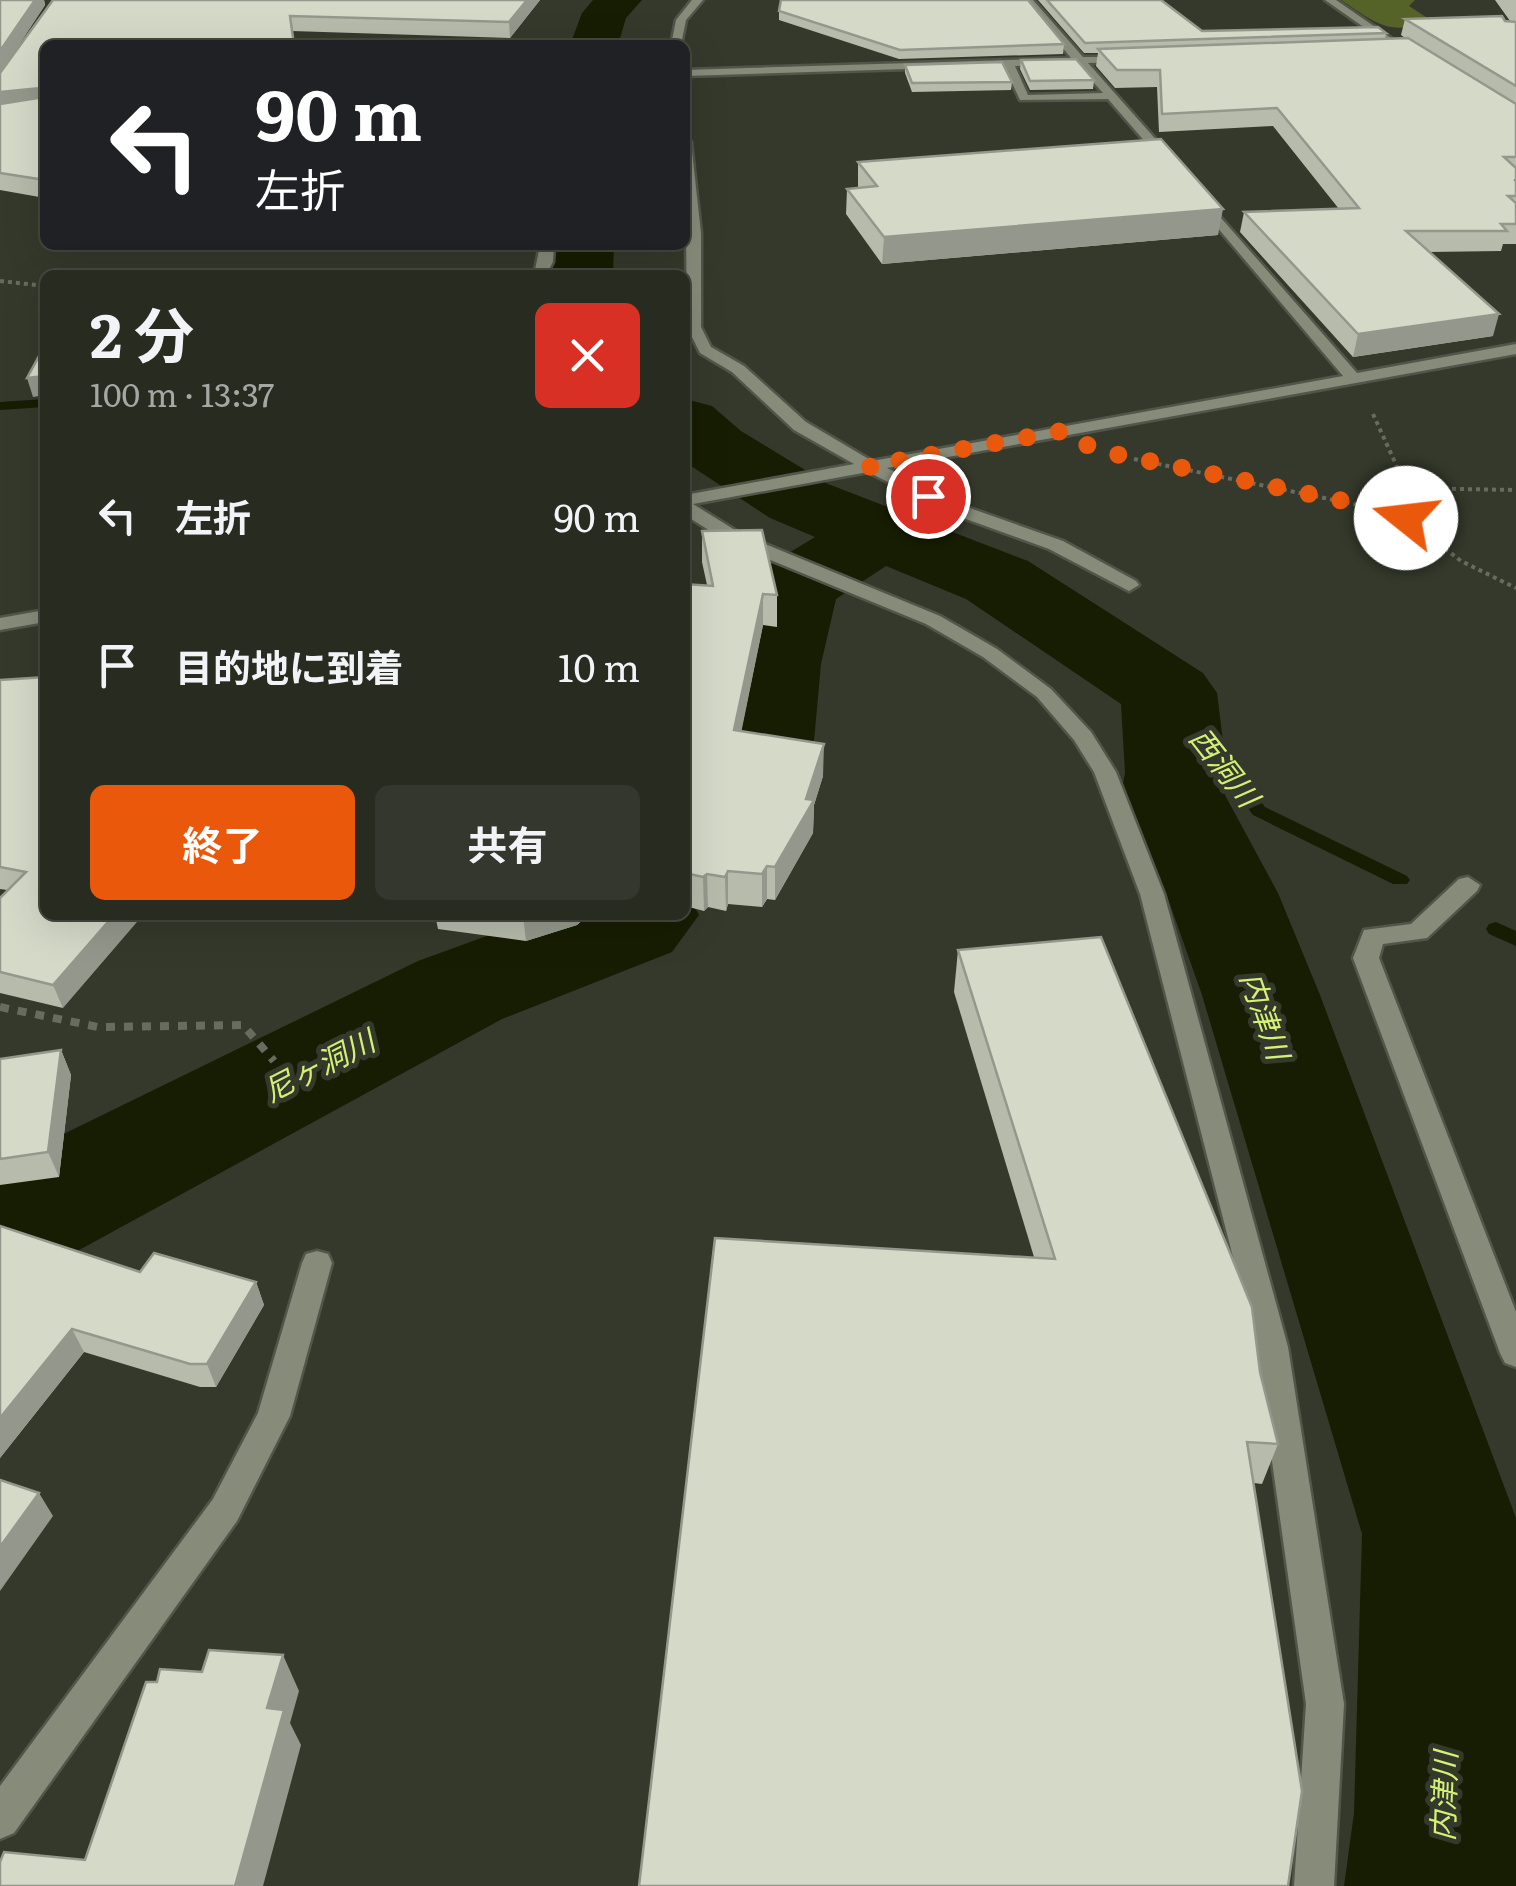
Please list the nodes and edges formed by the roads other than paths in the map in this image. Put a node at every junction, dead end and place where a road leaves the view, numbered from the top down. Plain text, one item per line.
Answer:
1 (698, 0) edge
2 (1028, 0) edge
3 (1330, 0) edge
4 (676, 40) edge
5 (1402, 49) junction
6 (1383, 50) edge
7 (1415, 55) edge
8 (1153, 58) edge
9 (1076, 60) junction
10 (1008, 63) junction
11 (690, 73) edge
12 (1114, 96) junction
13 (1176, 170) edge
14 (1189, 185) edge
15 (690, 193) edge
16 (1516, 349) edge
17 (1348, 378) junction
18 (869, 466) junction
19 (690, 503) edge
20 (690, 507) edge
21 (1130, 585) dead end
22 (40, 617) edge
23 (0, 624) edge
24 (1468, 885) dead end
25 (317, 1263) dead end
26 (1516, 1353) edge
27 (0, 1820) edge
28 (1314, 1886) edge

1 - 4 street
2 - 9 street
3 - 5 street
5 - 6 street
5 - 7 street
8 - 9 street
9 - 10 street
9 - 12 street
10 - 11 street
10 - 12 street
12 - 13 street
14 - 17 street
15 - 18 street
16 - 17 street
17 - 18 street
18 - 19 street
18 - 21 street
20 - 28 street
22 - 23 street
24 - 26 street
25 - 27 street

